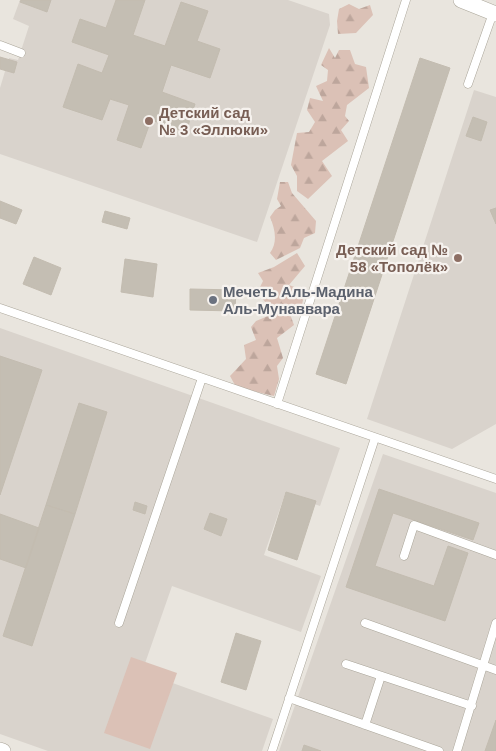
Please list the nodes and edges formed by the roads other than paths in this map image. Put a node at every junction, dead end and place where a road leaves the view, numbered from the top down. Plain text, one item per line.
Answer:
1 (406, 0) edge
2 (461, 0) edge
3 (495, 14) edge
4 (0, 45) edge
5 (20, 53) dead end
6 (468, 84) dead end
7 (0, 308) edge
8 (202, 378) junction
9 (277, 404) junction
10 (375, 438) junction
11 (496, 479) edge
12 (496, 555) edge
13 (404, 556) dead end
14 (119, 623) dead end
15 (365, 623) dead end
16 (496, 623) edge
17 (346, 664) dead end
18 (482, 665) junction
19 (496, 670) edge
20 (381, 676) junction
21 (289, 698) junction
22 (472, 706) junction
23 (365, 725) junction
24 (272, 751) edge
25 (439, 751) edge
26 (457, 751) edge

1 - 9 lane
2 - 3 street
3 - 6 lane
4 - 5 lane
7 - 8 lane
8 - 9 lane
8 - 14 lane
9 - 10 lane
10 - 11 lane
10 - 21 lane
12 - 13 lane
15 - 18 lane
16 - 18 lane
17 - 20 lane
18 - 19 lane
18 - 22 lane
20 - 22 lane
20 - 23 lane
21 - 23 lane
21 - 24 lane
22 - 26 lane
23 - 25 lane

